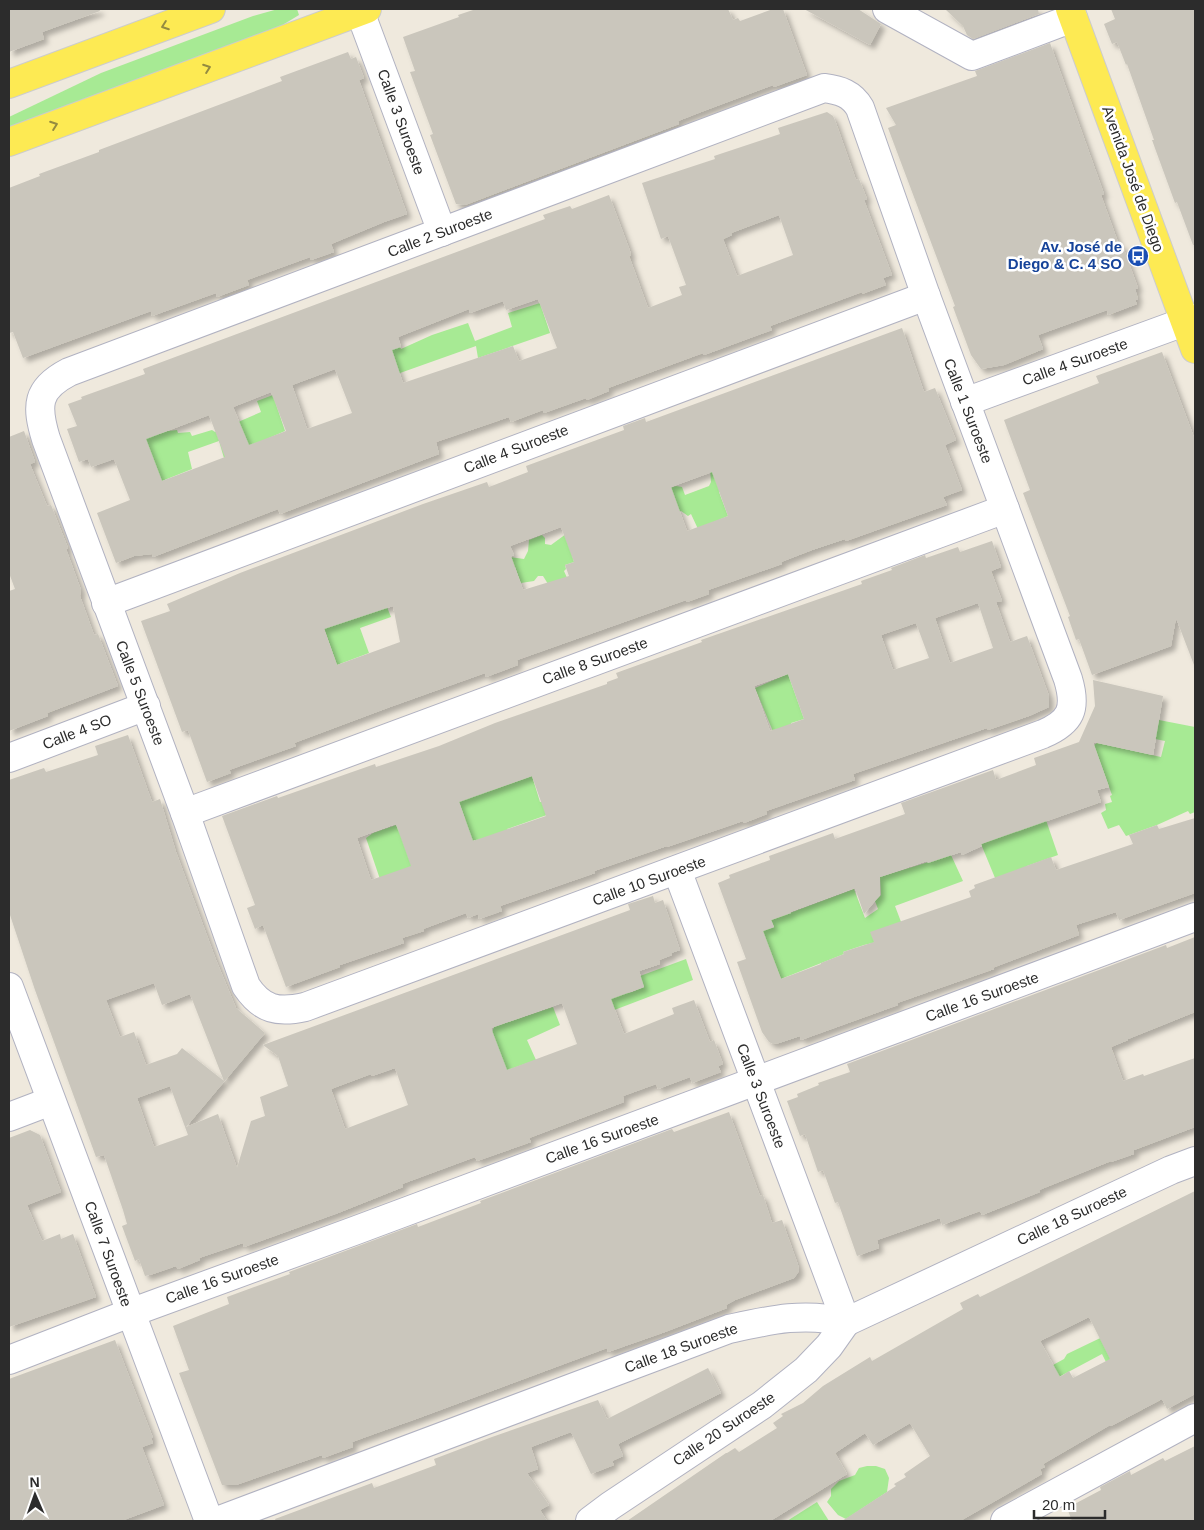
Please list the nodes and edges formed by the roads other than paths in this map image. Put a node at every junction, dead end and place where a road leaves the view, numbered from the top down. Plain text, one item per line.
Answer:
1 (211, 9) edge
2 (888, 9) edge
3 (362, 10) edge
4 (1072, 13) edge
5 (9, 84) edge
6 (835, 89) joint
7 (9, 142) edge
8 (442, 232) junction
9 (926, 296) junction
10 (1190, 320) edge
11 (1195, 349) edge
12 (48, 386) joint
13 (965, 402) junction
14 (1005, 509) junction
15 (106, 602) junction
16 (146, 706) junction
17 (1043, 734) joint
18 (9, 758) edge
19 (185, 813) junction
20 (677, 870) junction
21 (1195, 918) edge
22 (9, 987) edge
23 (254, 998) joint
24 (756, 1082) junction
25 (51, 1101) junction
26 (9, 1117) edge
27 (1195, 1161) edge
28 (130, 1313) junction
29 (846, 1322) junction
30 (9, 1360) edge
31 (1195, 1418) edge
32 (209, 1521) edge
33 (217, 1521) edge
34 (590, 1521) edge
35 (1005, 1521) edge

1 -> 5 main road
2 - 4 street
7 -> 3 main road
3 - 8 street, Calle 3 Suroeste
4 - 10 main road, Avenida José de Diego
6 - 8 street, Calle 2 Suroeste
6 - 9 street, Calle 1 Suroeste
8 - 12 street, Calle 2 Suroeste
9 - 13 street, Calle 1 Suroeste
9 - 15 street, Calle 4 Suroeste
10 - 11 main road, Avenida José de Diego
10 - 13 street, Calle 4 Suroeste
12 - 15 street, Calle 5 Suroeste
13 - 14 street, Calle 1 Suroeste
14 - 17 street, Calle 1 Suroeste
14 - 19 street, Calle 8 Suroeste
15 - 16 street, Calle 5 Suroeste
16 - 18 street, Calle 4 SO
16 - 19 street, Calle 5 Suroeste
17 - 20 street, Calle 10 Suroeste
19 - 23 street, Calle 5 Suroeste
20 - 23 street, Calle 10 Suroeste
20 - 24 street, Calle 3 Suroeste
21 - 24 street, Calle 16 Suroeste
22 - 25 street, Calle 7 Suroeste
24 - 28 street, Calle 16 Suroeste
24 - 29 street, Calle 3 Suroeste
25 - 26 street
25 - 28 street, Calle 7 Suroeste
27 - 29 street, Calle 18 Suroeste
28 - 30 street, Calle 16 Suroeste
28 - 32 street, Calle 7 Suroeste
29 - 33 street, Calle 18 Suroeste
29 - 34 street, Calle 20 Suroeste
31 - 35 street

